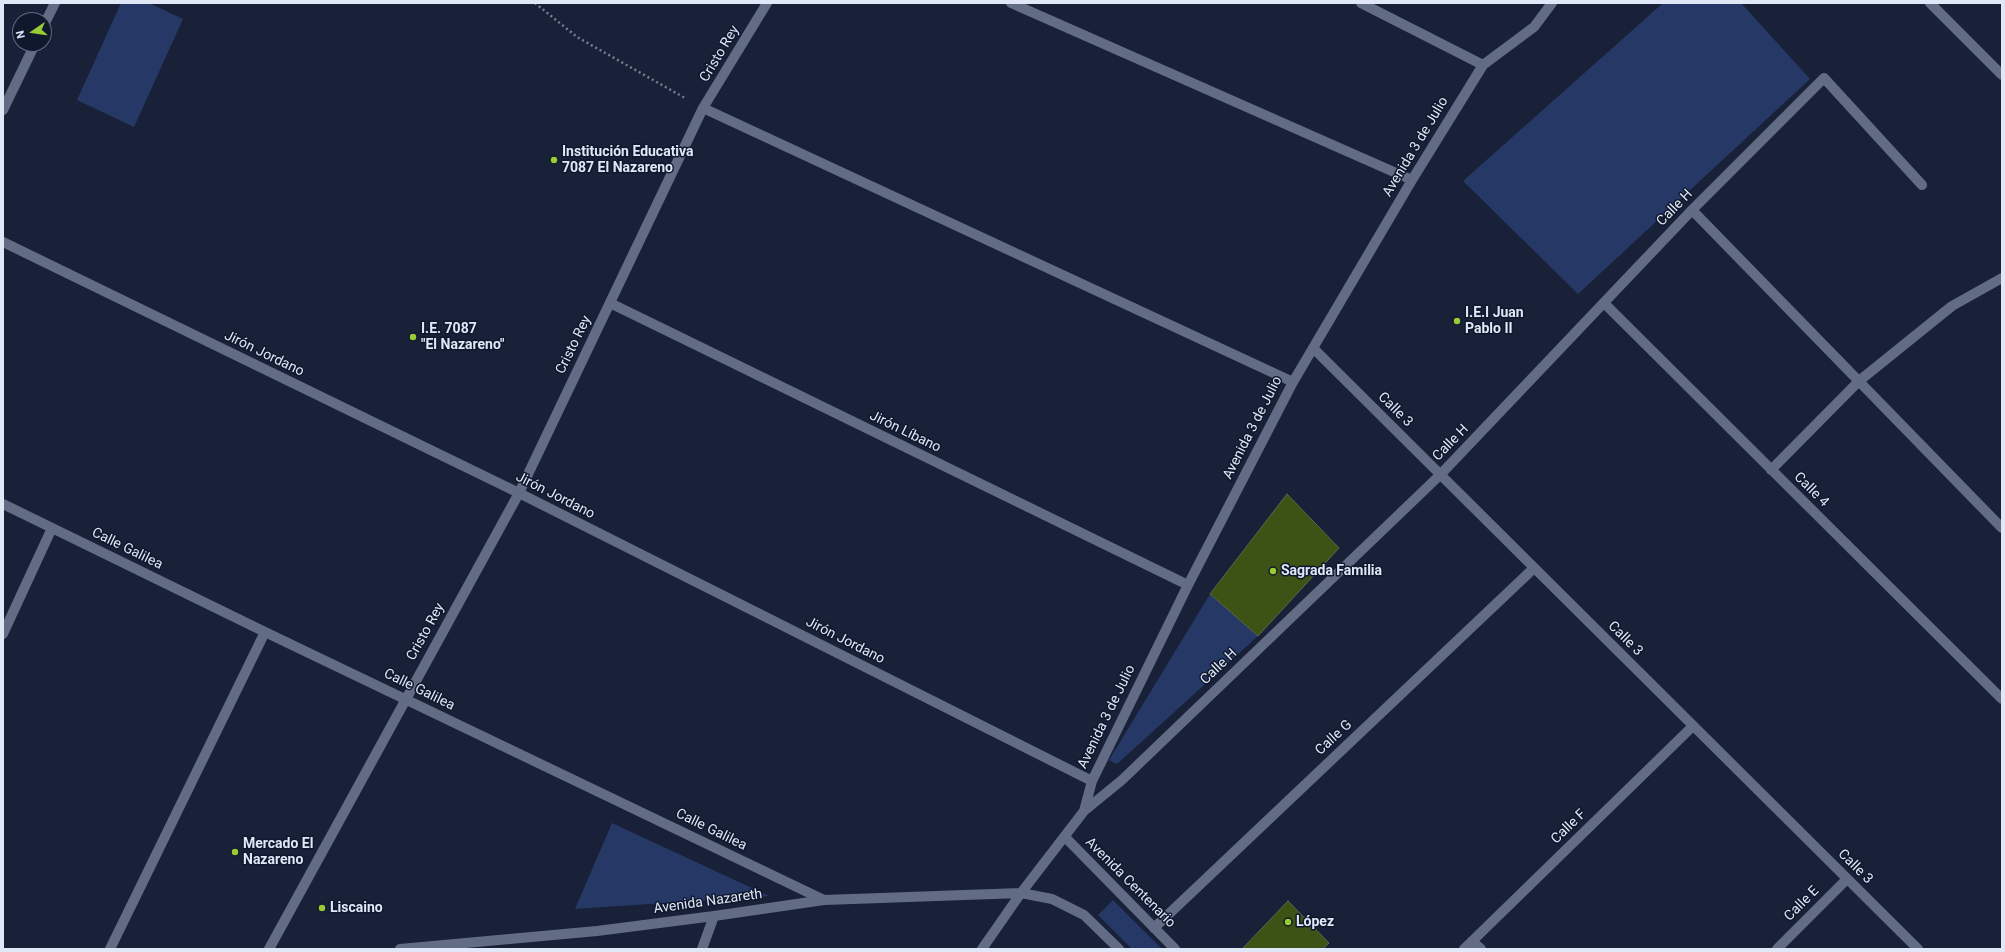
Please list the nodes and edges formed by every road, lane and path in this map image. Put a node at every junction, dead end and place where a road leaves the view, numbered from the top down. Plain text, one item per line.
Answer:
1 (535, 3) edge
2 (767, 3) edge
3 (1011, 3) edge
4 (1361, 3) edge
5 (1552, 3) edge
6 (1930, 3) edge
7 (1032, 7) edge
8 (31, 52) edge
9 (1483, 65) junction
10 (2002, 75) edge
11 (703, 108) junction
12 (3, 110) edge
13 (1412, 180) junction
14 (1922, 185) dead end
15 (1692, 210) junction
16 (3, 242) edge
17 (2002, 278) edge
18 (610, 303) junction
19 (1604, 303) junction
20 (1312, 348) junction
21 (1859, 381) junction
22 (1293, 382) junction
23 (1771, 470) junction
24 (1440, 474) junction
25 (518, 493) junction
26 (3, 504) edge
27 (52, 528) junction
28 (2002, 528) edge
29 (1534, 568) junction
30 (1188, 586) junction
31 (265, 632) junction
32 (3, 634) edge
33 (2001, 697) edge
34 (405, 698) junction
35 (1693, 726) junction
36 (1092, 781) junction
37 (1084, 811) junction
38 (1065, 837) junction
39 (1847, 879) junction
40 (1021, 893) junction
41 (824, 900) junction
42 (714, 916) junction
43 (1154, 928) junction
44 (1472, 941) junction
45 (110, 949) edge
46 (269, 949) edge
47 (400, 949) edge
48 (702, 949) edge
49 (982, 949) edge
50 (1118, 949) edge
51 (1175, 949) edge
52 (1464, 949) edge
53 (1481, 949) edge
54 (1777, 949) edge
55 (1918, 949) edge

1 - 11 path
2 - 11 street, Cristo Rey
3 - 7 street
4 - 9 street
5 - 9 street, Avenida 3 de Julio
6 - 10 street
7 - 13 street
8 - 12 street
9 - 13 street, Avenida 3 de Julio
11 - 18 street, Cristo Rey
11 - 22 street
13 - 20 street, Avenida 3 de Julio
14 - 15 street, Calle H
15 - 19 street, Calle H
15 - 21 street
16 - 25 street, Jirón Jordano
17 - 21 street
18 - 25 street, Cristo Rey
18 - 30 street, Jirón Líbano
19 - 23 street, Calle 4
19 - 24 street, Calle H
20 - 22 street, Avenida 3 de Julio
20 - 24 street, Calle 3
21 - 23 street
21 - 28 street
22 - 30 street, Avenida 3 de Julio
23 - 33 street, Calle 4
24 - 29 street, Calle 3
24 - 37 street, Calle H
25 - 34 street, Cristo Rey
25 - 36 street, Jirón Jordano
26 - 27 street, Calle Galilea
27 - 31 street, Calle Galilea
27 - 32 street
29 - 35 street, Calle 3
29 - 43 street, Calle G
30 - 36 street, Avenida 3 de Julio
31 - 34 street, Calle Galilea
31 - 45 street
34 - 41 street, Calle Galilea
34 - 46 street, Cristo Rey
35 - 39 street, Calle 3
35 - 44 street, Calle F
36 - 37 street, Avenida 3 de Julio
37 - 38 street, Avenida 3 de Julio
38 - 40 street, Avenida 3 de Julio
38 - 43 street, Avenida Centenario
39 - 54 street, Calle E
39 - 55 street, Calle 3
40 - 41 street, Avenida Nazareth
40 - 49 street, Avenida 3 de Julio
40 - 50 street
41 - 42 street, Avenida Nazareth
42 - 47 street, Avenida Nazareth
42 - 48 street
43 - 51 street, Avenida Centenario
44 - 52 street, Calle F
44 - 53 street

